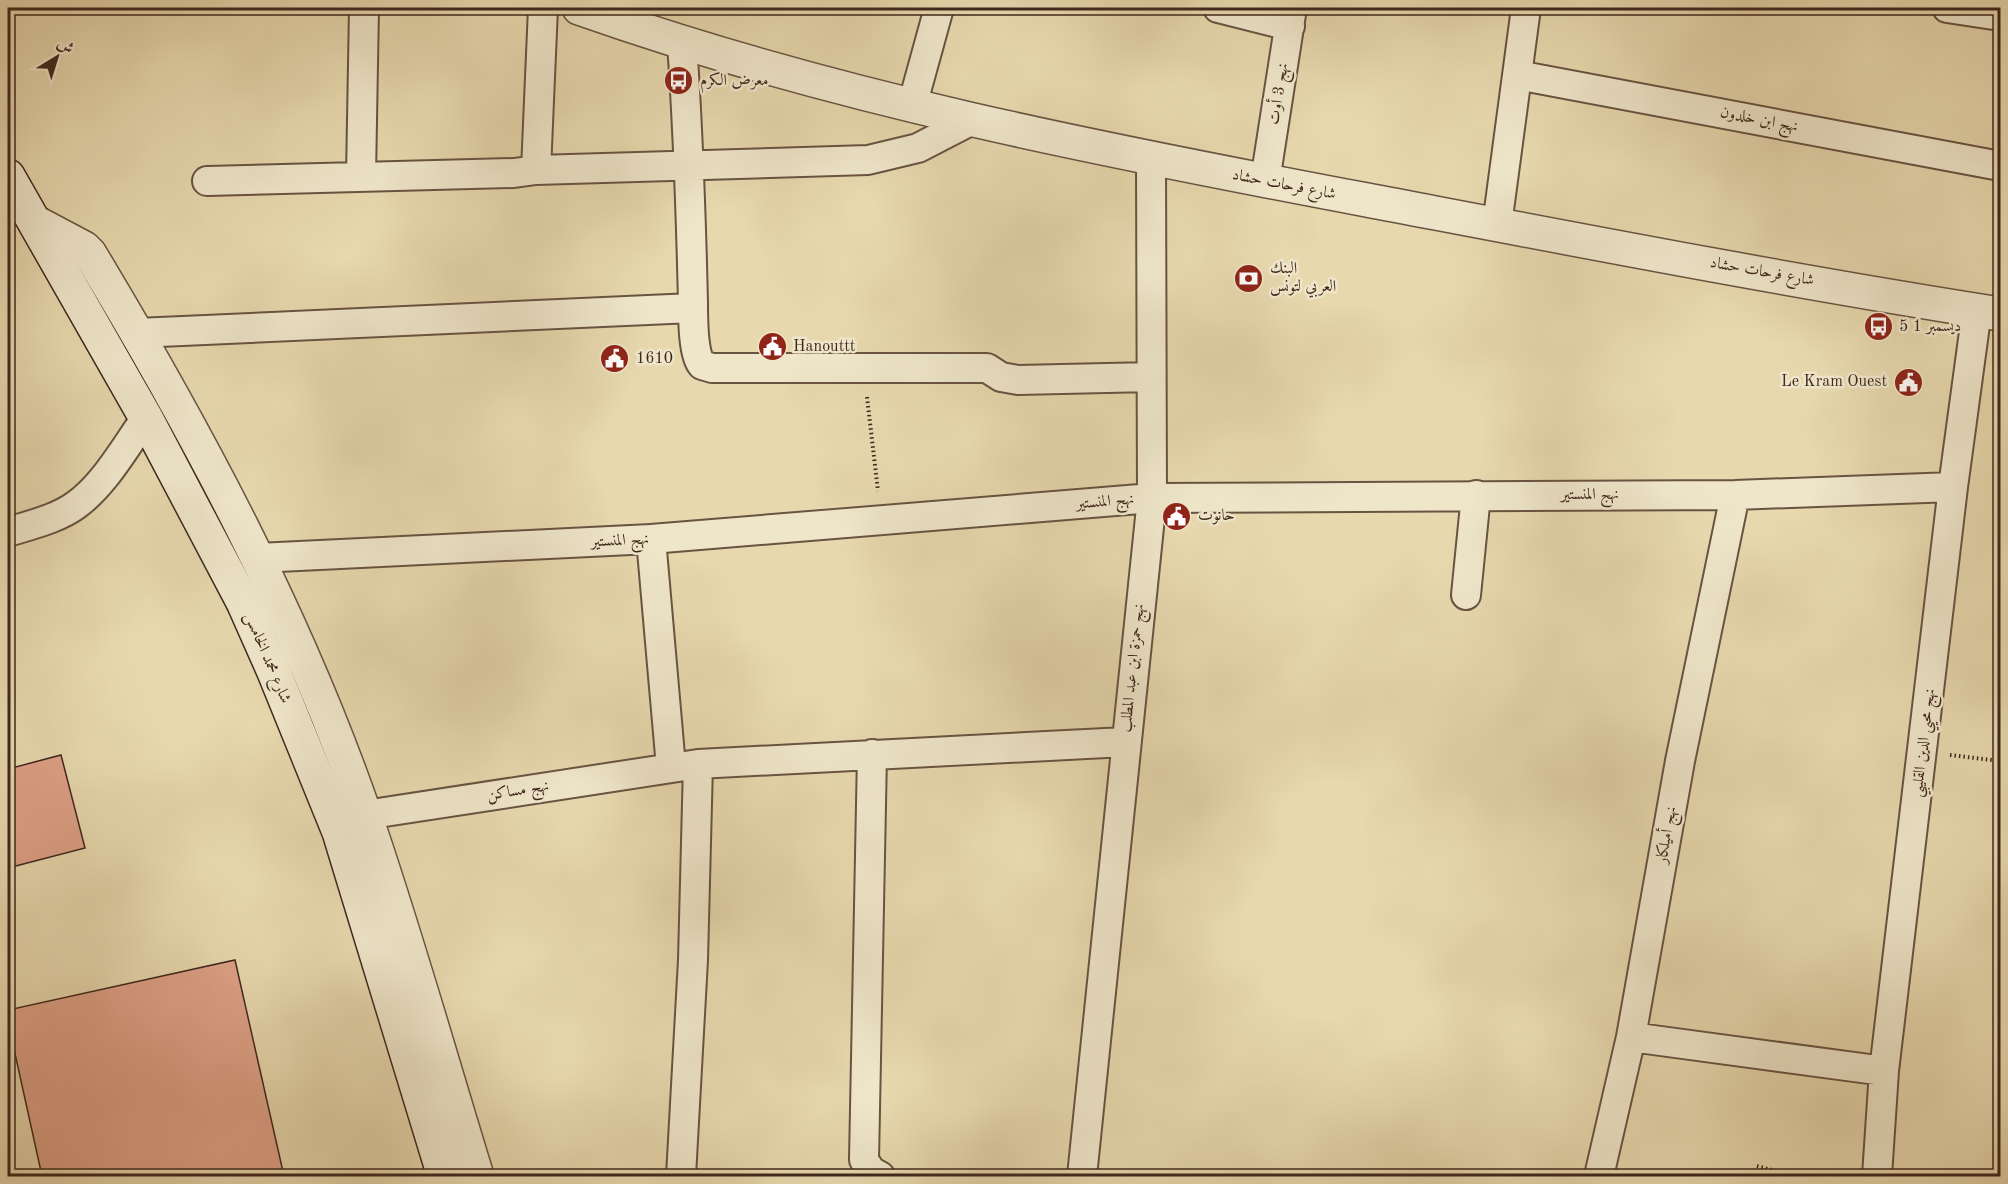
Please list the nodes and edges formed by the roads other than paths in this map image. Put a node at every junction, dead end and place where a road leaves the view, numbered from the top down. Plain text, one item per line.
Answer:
1 (364, 8) edge
2 (543, 8) edge
3 (939, 8) edge
4 (1218, 8) edge
5 (1526, 8) edge
6 (1947, 8) edge
7 (600, 11) edge
8 (2001, 16) edge
9 (1291, 17) edge
10 (682, 43) junction
11 (1517, 75) junction
12 (912, 106) junction
13 (974, 119) junction
14 (1151, 159) junction
15 (690, 163) junction
16 (2001, 166) edge
17 (536, 170) junction
18 (8, 176) edge
19 (361, 176) junction
20 (207, 181) dead end
21 (1265, 181) junction
22 (35, 222) junction
23 (1497, 225) junction
24 (693, 308) junction
25 (1989, 312) edge
26 (137, 333) junction
27 (1151, 377) junction
28 (146, 418) junction
29 (1953, 487) junction
30 (1476, 495) junction
31 (1735, 495) junction
32 (1152, 498) junction
33 (8, 532) edge
34 (651, 539) junction
35 (258, 558) junction
36 (1466, 595) dead end
37 (1125, 742) junction
38 (872, 754) junction
39 (698, 764) junction
40 (670, 767) junction
41 (365, 815) junction
42 (1631, 1037) junction
43 (1884, 1071) junction
44 (444, 1176) edge
45 (477, 1176) edge
46 (681, 1176) edge
47 (880, 1176) edge
48 (1082, 1176) edge
49 (1599, 1176) edge
50 (1877, 1176) edge

1 - 19 street
2 - 17 street
3 - 12 street
4 - 9 street
5 - 11 street
6 - 8 street
7 - 10 street, شارع فرحات حشاد
9 - 21 street, نهج 3 أوت
10 - 12 street, شارع فرحات حشاد
10 - 15 street
11 - 16 street, نهج ابن خلدون
11 - 23 street
12 - 13 street, شارع فرحات حشاد
13 - 14 street, شارع فرحات حشاد
13 - 15 street
14 - 21 street, شارع فرحات حشاد
14 - 27 street, نهج حمزة ابن عبد المطلب
15 - 17 street
15 - 24 street
17 - 19 street
18 - 22 street, شارع محمد الخامس
19 - 20 street
21 - 23 street, شارع فرحات حشاد
22 - 26 street
22 - 28 street, شارع محمد الخامس
23 - 25 street, شارع فرحات حشاد
24 - 26 street
24 - 27 street
25 - 29 street, نهج محيي الدين القليبي
26 - 35 street
27 - 32 street, نهج حمزة ابن عبد المطلب
28 - 33 street
28 - 44 street, شارع محمد الخامس
29 - 31 street, نهج المنستير
29 - 43 street, نهج محيي الدين القليبي
30 - 31 street, نهج المنستير
30 - 32 street, نهج المنستير
30 - 36 street
31 - 42 street, نهج أميلكار
32 - 34 street, نهج المنستير
32 - 37 street, نهج حمزة ابن عبد المطلب
34 - 35 street, نهج المنستير
34 - 40 street
35 - 41 street
37 - 38 street, نهج مساكن
37 - 48 street, نهج حمزة ابن عبد المطلب
38 - 39 street, نهج مساكن
38 - 47 street
39 - 40 street, نهج مساكن
39 - 46 street
40 - 41 street, نهج مساكن
41 - 45 street
42 - 43 street
42 - 49 street, نهج أميلكار
43 - 50 street, نهج محيي الدين القليبي

